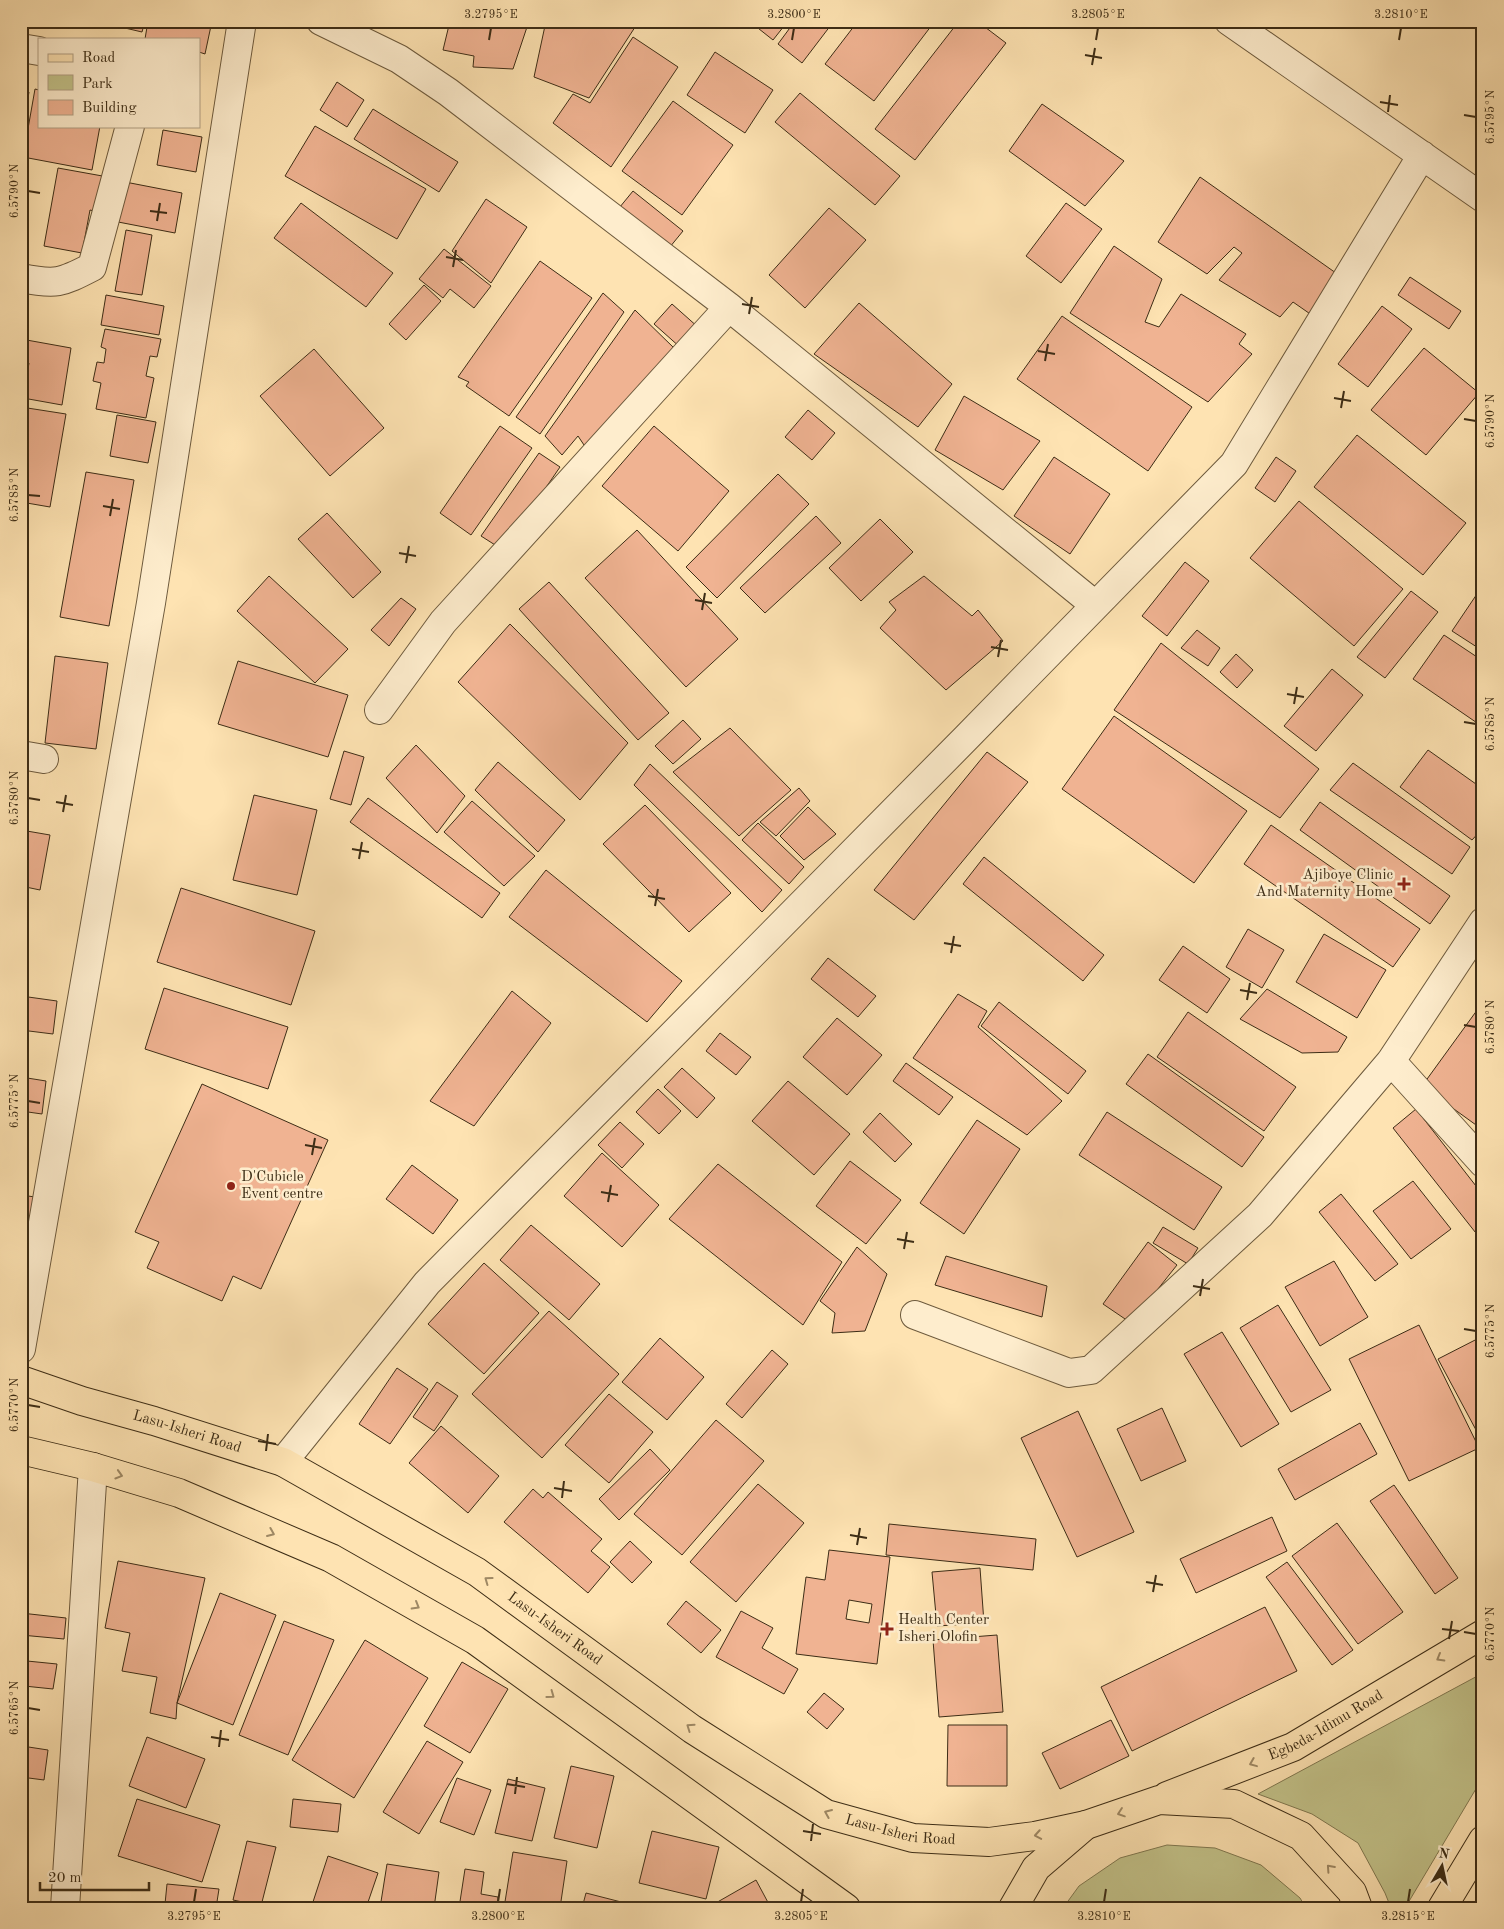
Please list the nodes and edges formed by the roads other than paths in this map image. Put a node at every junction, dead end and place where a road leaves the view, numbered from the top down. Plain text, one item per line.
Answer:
1 (242, 21) edge
2 (321, 21) edge
3 (1229, 21) edge
4 (21, 48) edge
5 (38, 51) edge
6 (129, 128) edge
7 (1422, 155) junction
8 (1483, 198) edge
9 (21, 278) edge
10 (729, 307) junction
11 (1095, 605) junction
12 (379, 710) dead end
13 (1483, 922) edge
14 (1391, 1061) junction
15 (1483, 1163) edge
16 (914, 1314) dead end
17 (21, 1349) edge
18 (21, 1380) edge
19 (21, 1450) edge
20 (283, 1462) junction
21 (93, 1467) junction
22 (1483, 1634) edge
23 (1159, 1800) junction
24 (1086, 1825) junction
25 (1483, 1840) edge
26 (65, 1908) edge
27 (846, 1908) edge
28 (1013, 1908) edge
29 (1358, 1908) edge
30 (1442, 1908) edge

1 - 17 street
2 - 10 street
3 - 7 street
4 - 5 street
6 - 9 street
7 - 8 street
7 - 11 street
10 - 11 street
10 - 12 street
11 - 20 street
13 - 14 street
14 - 15 street
14 - 16 street
18 - 20 main road, Lasu-Isheri Road
19 - 21 main road
24 -> 20 main road, Lasu-Isheri Road
21 - 26 street
21 -> 27 main road
22 -> 23 main road, Egbeda-Idimu Road
23 -> 24 main road, Lasu-Isheri Road
29 -> 23 main road
24 - 28 main road
25 - 30 main road

